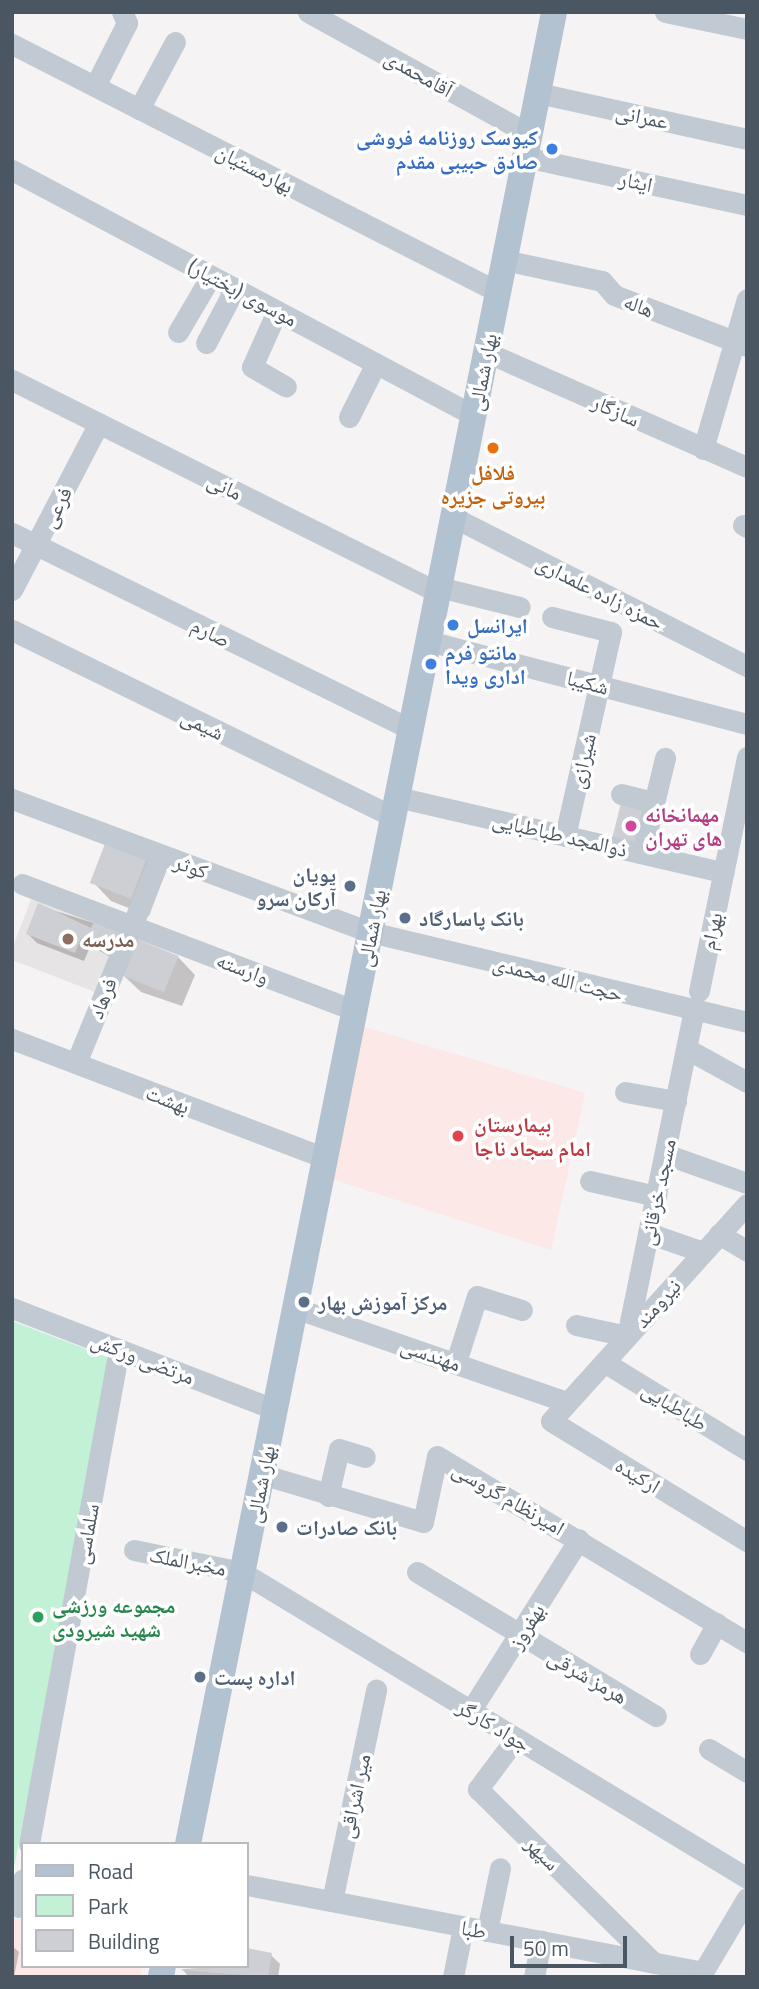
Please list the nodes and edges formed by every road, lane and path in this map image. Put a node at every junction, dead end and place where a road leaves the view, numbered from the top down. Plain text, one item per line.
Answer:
1 (308, 12) edge
2 (665, 12) edge
3 (553, 13) edge
4 (694, 15) edge
5 (124, 18) edge
6 (744, 23) edge
7 (175, 42) dead end
8 (12, 44) edge
9 (95, 86) junction
10 (538, 93) junction
11 (139, 109) junction
12 (747, 139) edge
13 (527, 146) junction
14 (12, 170) edge
15 (747, 205) edge
16 (504, 260) junction
17 (211, 276) junction
18 (234, 288) junction
19 (498, 292) junction
20 (747, 299) edge
21 (278, 311) junction
22 (178, 332) dead end
23 (206, 344) dead end
24 (741, 344) edge
25 (486, 352) junction
26 (376, 363) junction
27 (12, 380) edge
28 (286, 387) dead end
29 (473, 415) junction
30 (349, 417) dead end
31 (99, 423) junction
32 (703, 449) junction
33 (747, 467) edge
34 (453, 517) junction
35 (12, 533) edge
36 (35, 546) junction
37 (438, 589) junction
38 (12, 590) edge
39 (520, 607) dead end
40 (552, 617) dead end
41 (12, 630) edge
42 (428, 641) junction
43 (747, 666) edge
44 (599, 685) junction
45 (747, 724) edge
46 (411, 729) junction
47 (747, 757) edge
48 (665, 758) dead end
49 (621, 794) dead end
50 (12, 799) edge
51 (654, 802) junction
52 (395, 807) junction
53 (565, 836) junction
54 (737, 852) edge
55 (642, 853) junction
56 (161, 855) junction
57 (723, 872) junction
58 (22, 884) dead end
59 (132, 926) junction
60 (370, 932) junction
61 (696, 1001) junction
62 (354, 1010) junction
63 (747, 1022) edge
64 (12, 1039) edge
65 (687, 1049) junction
66 (75, 1063) junction
67 (747, 1082) edge
68 (625, 1092) dead end
69 (676, 1101) junction
70 (665, 1154) junction
71 (325, 1158) junction
72 (590, 1181) dead end
73 (747, 1183) edge
74 (656, 1196) junction
75 (747, 1205) edge
76 (648, 1233) junction
77 (719, 1234) junction
78 (747, 1251) edge
79 (703, 1252) junction
80 (12, 1308) edge
81 (295, 1308) junction
82 (522, 1310) dead end
83 (576, 1325) dead end
84 (627, 1336) junction
85 (120, 1349) junction
86 (456, 1362) junction
87 (604, 1362) junction
88 (567, 1402) junction
89 (275, 1409) junction
90 (747, 1450) edge
91 (365, 1457) dead end
92 (261, 1474) junction
93 (328, 1496) junction
94 (579, 1539) junction
95 (747, 1541) edge
96 (134, 1550) dead end
97 (242, 1572) junction
98 (417, 1572) dead end
99 (717, 1623) junction
100 (520, 1636) junction
101 (747, 1642) edge
102 (701, 1654) dead end
103 (376, 1690) dead end
104 (471, 1710) junction
105 (656, 1716) dead end
106 (516, 1738) junction
107 (709, 1749) dead end
108 (747, 1772) edge
109 (29, 1842) edge
110 (188, 1842) edge
111 (500, 1868) dead end
112 (747, 1878) edge
113 (248, 1885) edge
114 (747, 1898) edge
115 (332, 1901) junction
116 (463, 1927) junction
117 (486, 1931) junction
118 (541, 1941) junction
119 (654, 1963) junction
120 (700, 1974) edge
121 (453, 1977) edge
122 (534, 1977) edge

1 - 13 street, آقامحمدی
2 - 4 street
3 - 10 main road, بهار شمالی
4 - 6 street
5 - 9 street
7 - 11 street
8 - 9 street, بهارمستیان
9 - 11 street, بهارمستیان
10 - 12 street, عمرانی
10 - 13 main road, بهار شمالی
11 - 19 street, بهارمستیان
13 - 15 street, ایثار
13 - 16 main road, بهار شمالی
14 - 17 street, موسوی (بختیار)
16 - 19 main road, بهار شمالی
16 - 24 street, هاله
17 - 18 street, موسوی (بختیار)
17 - 22 street
18 - 21 street, موسوی (بختیار)
18 - 23 street
19 - 25 main road, بهار شمالی
20 - 24 street
21 - 26 street, موسوی (بختیار)
21 - 28 street
24 - 32 street
25 - 29 main road, بهار شمالی
25 - 32 street, سازگار
26 - 29 street, موسوی (بختیار)
26 - 30 street
27 - 31 street, مانی
29 - 34 main road, بهار شمالی
31 - 36 street, فرعی
31 - 37 street, مانی
32 - 33 street, سازگار
34 - 37 main road, بهار شمالی
34 - 43 street, حمزه زاده علمداری
35 - 36 street, صارم
36 - 38 street, فرعی
36 - 46 street, صارم
37 - 39 street, مانی
37 - 42 main road, بهار شمالی
40 - 44 street, شیرازی
41 - 52 street, شیمی
42 - 44 street, شکیبا
42 - 46 main road, بهار شمالی
44 - 45 street, شکیبا
44 - 53 street, شیرازی
46 - 52 main road, بهار شمالی
47 - 54 street, بهرام
48 - 51 street
49 - 51 street
50 - 56 street, کوثر
51 - 55 street
52 - 53 street, ذوالمجد طباطبایی
52 - 60 main road, بهار شمالی
53 - 55 street, ذوالمجد طباطبایی
54 - 57 street, بهرام
55 - 57 street, ذوالمجد طباطبایی
56 - 59 street, فرهاد
56 - 60 street, کوثر
57 - 61 street, بهرام
58 - 59 street, وارسته
59 - 62 street, وارسته
59 - 66 street, فرهاد
60 - 61 street, حجت الله محمدی
60 - 62 main road, بهار شمالی
61 - 63 street, حجت الله محمدی
61 - 65 street, بهرام
62 - 71 main road, بهار شمالی
64 - 66 street, بهشت
65 - 67 street
65 - 69 street, مسجد خرقانی
66 - 71 street, بهشت
68 - 69 street
69 - 70 street, مسجد خرقانی
70 - 73 street
70 - 74 street, مسجد خرقانی
71 - 81 main road, بهار شمالی
72 - 74 street
74 - 76 street, مسجد خرقانی
75 - 77 street, نیرومند
76 - 79 street
76 - 84 street, مسجد خرقانی
77 - 78 street
77 - 79 street, نیرومند
79 - 84 street, نیرومند
80 - 85 street, مرتضی ورکش
81 - 86 street, مهندسی
81 - 89 main road, بهار شمالی
82 - 86 street
83 - 84 street
84 - 87 street, نیرومند
85 - 89 street, مرتضی ورکش
85 - 109 street, سلماسی
86 - 88 street, مهندسی
87 - 88 street, نیرومند
87 - 90 street, طباطبایی
88 - 95 street, ارکیده
89 - 92 main road, بهار شمالی
91 - 93 street
92 - 93 street, امیرنظام گروسی
92 - 97 main road, بهار شمالی
93 - 94 street, امیرنظام گروسی
94 - 99 street, امیرنظام گروسی
94 - 100 street, بهفروز
96 - 97 street, مخبرالملک
97 - 104 street, جواد کارگر
97 - 110 main road, بهار شمالی
98 - 100 street, هرمز شرقی
99 - 101 street, امیرنظام گروسی
99 - 102 street
100 - 104 street, بهفروز
100 - 105 street, هرمز شرقی
103 - 115 street, میر اشراقی
104 - 106 street, جواد کارگر
106 - 112 street, جواد کارگر
106 - 119 street, سپهر
107 - 108 street
111 - 117 street
113 - 115 street, طبا
114 - 120 street
115 - 116 street, طبا
116 - 117 street, طبا
116 - 121 street
117 - 118 street, طبا
118 - 119 street, طبا
118 - 122 street
119 - 120 street, طبا

